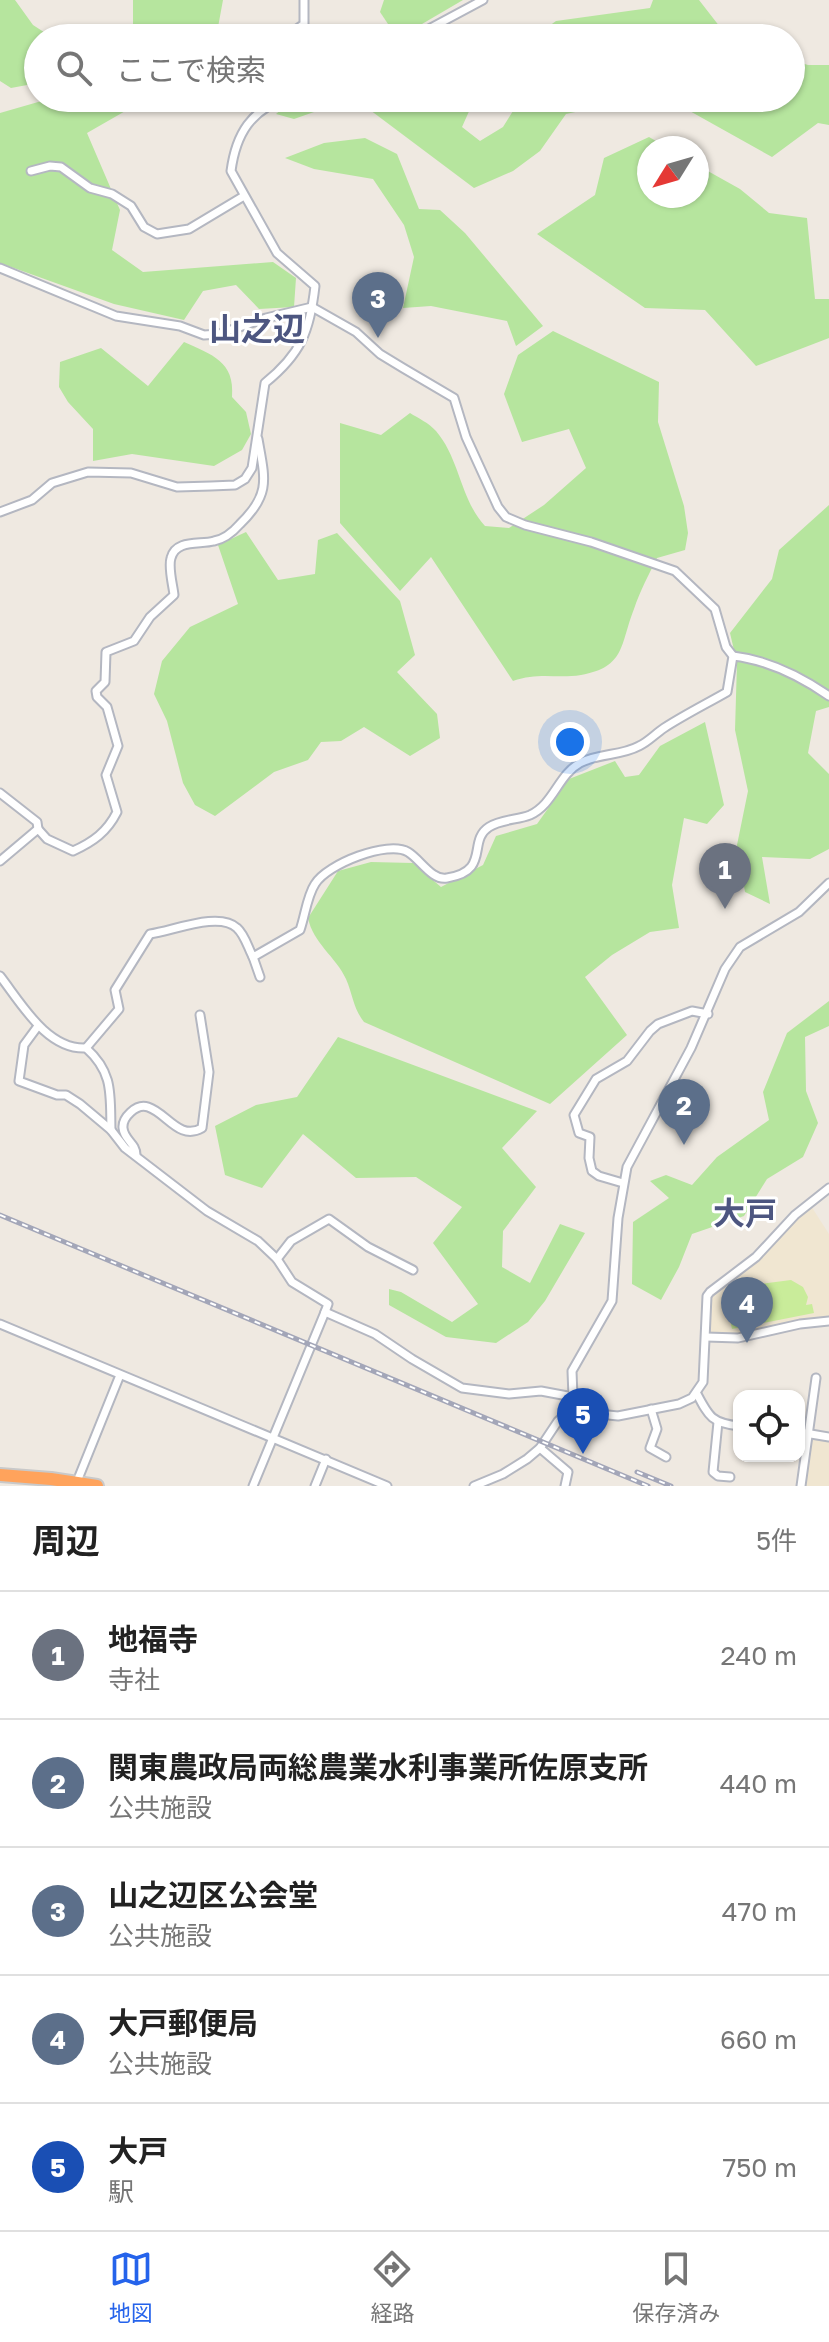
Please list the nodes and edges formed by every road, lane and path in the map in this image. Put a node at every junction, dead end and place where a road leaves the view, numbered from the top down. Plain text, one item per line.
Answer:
1 (304, 0) edge
2 (483, 0) edge
3 (304, 24) edge
4 (438, 24) edge
5 (260, 112) edge
6 (31, 171) dead end
7 (244, 196) junction
8 (0, 268) edge
9 (312, 307) junction
10 (258, 433) junction
11 (0, 512) edge
12 (733, 656) junction
13 (829, 696) edge
14 (0, 793) edge
15 (38, 829) junction
16 (0, 861) edge
17 (829, 883) edge
18 (253, 957) junction
19 (0, 976) edge
20 (260, 977) dead end
21 (708, 1014) junction
22 (200, 1015) dead end
23 (38, 1026) junction
24 (86, 1048) junction
25 (111, 1130) junction
26 (136, 1155) junction
27 (623, 1183) junction
28 (829, 1188) edge
29 (277, 1259) junction
30 (413, 1270) dead end
31 (325, 1312) junction
32 (829, 1321) edge
33 (0, 1324) edge
34 (706, 1337) junction
35 (120, 1375) junction
36 (816, 1378) dead end
37 (697, 1394) junction
38 (573, 1397) junction
39 (651, 1409) junction
40 (569, 1411) junction
41 (718, 1422) junction
42 (733, 1425) edge
43 (805, 1434) edge
44 (809, 1435) junction
45 (273, 1437) junction
46 (829, 1437) edge
47 (540, 1448) junction
48 (666, 1457) dead end
49 (326, 1459) junction
50 (0, 1475) edge
51 (730, 1477) dead end
52 (76, 1484) edge
53 (97, 1486) edge
54 (253, 1486) edge
55 (315, 1486) edge
56 (387, 1486) edge
57 (474, 1486) edge
58 (565, 1486) edge
59 (801, 1486) edge

1 - 3 street
2 - 4 street
5 - 7 street
6 - 7 street
7 - 9 street
8 - 9 street
9 - 10 street
9 - 12 street
10 - 11 street
10 - 15 street
12 - 13 street
12 - 18 street
14 - 15 street
15 - 16 street
17 - 21 street
18 - 20 street
18 - 24 street
19 - 23 street
21 - 27 street
21 - 27 street
22 - 26 street
23 - 24 street
23 - 25 street
24 - 25 street
25 - 26 street
26 - 29 street
27 - 38 street
28 - 34 street
29 - 30 street
29 - 31 street
31 - 38 street
31 - 45 street
32 - 34 street
33 - 35 street
34 - 37 street
35 - 45 street
35 - 52 street
36 - 44 street
37 - 39 street
37 - 41 street
38 - 40 street
39 - 40 street
39 - 48 street
40 - 47 street
41 - 42 street
41 - 51 street
43 - 44 street
44 - 46 street
44 - 59 street
45 - 49 street
45 - 54 street
47 - 57 street
47 - 58 street
49 - 55 street
49 - 56 street
50 - 52 highway
52 - 53 highway

